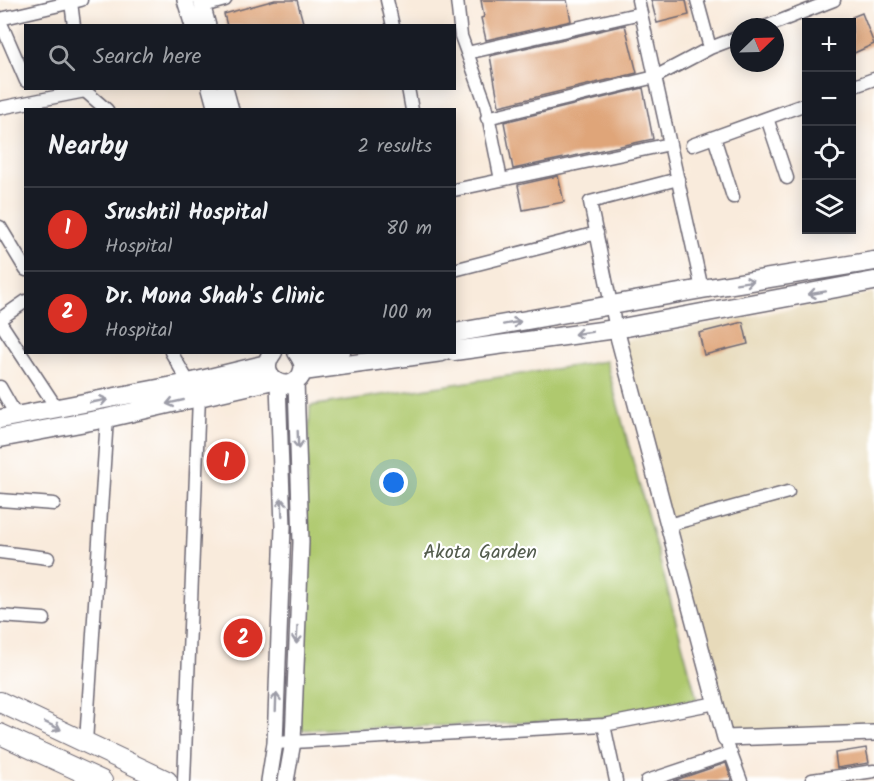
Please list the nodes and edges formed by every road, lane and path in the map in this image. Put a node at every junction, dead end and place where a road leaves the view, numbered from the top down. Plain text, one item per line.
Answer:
1 (185, 0) edge
2 (225, 0) edge
3 (387, 0) edge
4 (457, 0) edge
5 (697, 0) edge
6 (834, 0) edge
7 (76, 1) edge
8 (202, 3) edge
9 (805, 5) edge
10 (640, 6) edge
11 (781, 18) edge
12 (0, 20) edge
13 (74, 24) edge
14 (192, 24) edge
15 (207, 24) edge
16 (393, 24) edge
17 (730, 40) edge
18 (710, 48) junction
19 (467, 53) junction
20 (24, 76) edge
21 (655, 77) junction
22 (873, 83) edge
23 (856, 86) edge
24 (211, 90) edge
25 (226, 90) edge
26 (408, 90) edge
27 (27, 100) edge
28 (802, 106) edge
29 (0, 108) edge
30 (105, 108) edge
31 (215, 108) edge
32 (230, 108) edge
33 (412, 108) edge
34 (487, 118) junction
35 (766, 118) junction
36 (714, 137) junction
37 (670, 144) junction
38 (692, 145) dead end
39 (787, 178) dead end
40 (678, 179) junction
41 (501, 180) junction
42 (456, 190) edge
43 (733, 197) dead end
44 (0, 227) edge
45 (597, 233) junction
46 (874, 261) edge
47 (24, 267) edge
48 (456, 269) edge
49 (874, 281) edge
50 (702, 289) junction
51 (24, 302) edge
52 (612, 306) junction
53 (0, 320) edge
54 (616, 329) junction
55 (456, 333) edge
56 (456, 351) edge
57 (172, 354) edge
58 (336, 354) edge
59 (422, 354) edge
60 (286, 368) edge
61 (0, 387) edge
62 (194, 390) junction
63 (58, 410) junction
64 (8, 418) edge
65 (107, 418) junction
66 (0, 438) edge
67 (788, 492) dead end
68 (0, 500) edge
69 (54, 504) dead end
70 (668, 525) junction
71 (0, 552) edge
72 (48, 558) dead end
73 (281, 579) junction
74 (300, 580) junction
75 (0, 615) edge
76 (44, 620) dead end
77 (0, 702) edge
78 (716, 703) junction
79 (604, 725) junction
80 (874, 733) edge
81 (0, 734) edge
82 (725, 738) junction
83 (86, 742) junction
84 (275, 742) junction
85 (293, 742) junction
86 (731, 753) junction
87 (874, 771) edge
88 (812, 780) edge
89 (102, 781) edge
90 (167, 781) edge
91 (184, 781) edge
92 (269, 781) edge
93 (286, 781) edge
94 (616, 781) edge
95 (647, 781) edge
96 (741, 781) edge

1 - 14 street
2 - 8 street
3 - 16 street
4 - 19 street
5 - 18 street
6 - 9 street
7 - 12 street
7 - 13 street
8 - 15 street
9 - 11 street
10 - 19 street
10 - 21 street
12 - 20 street
17 - 18 street
18 - 21 street
19 - 34 street
21 - 34 street
21 - 37 street
22 - 23 street
24 - 31 street
25 - 32 street
26 - 33 street
27 - 29 street
27 - 30 street
28 - 35 street
34 - 41 street
35 - 36 street
35 - 39 street
36 - 38 street
36 - 43 street
37 - 40 street
37 - 41 street
40 - 45 street
40 - 50 street
41 - 42 street
44 - 47 street
45 - 48 street
45 - 52 street
50 -> 46 main road
49 -> 54 main road
50 - 52 main road
51 - 53 street
52 - 54 street
55 -> 52 main road
53 - 63 street
54 -> 56 main road
54 - 70 street
57 - 62 street
58 - 60 main road
59 - 60 main road
60 - 62 main road
73 -> 60 street
60 -> 74 street
61 - 64 street
63 -> 62 main road
62 -> 65 main road
62 - 91 street
63 - 64 main road
65 - 66 main road
65 - 83 street
67 - 70 street
68 - 69 street
70 - 78 street
71 - 72 street
73 - 74 street
84 -> 73 street
74 -> 85 street
75 - 76 street
77 -> 83 main road
78 - 79 street
78 - 82 street
79 - 85 street
79 - 94 street
80 - 82 street
81 - 89 main road
82 - 86 street
83 - 90 main road
84 - 85 street
84 - 92 street
85 - 93 street
86 - 95 street
86 - 96 street
87 - 88 street

